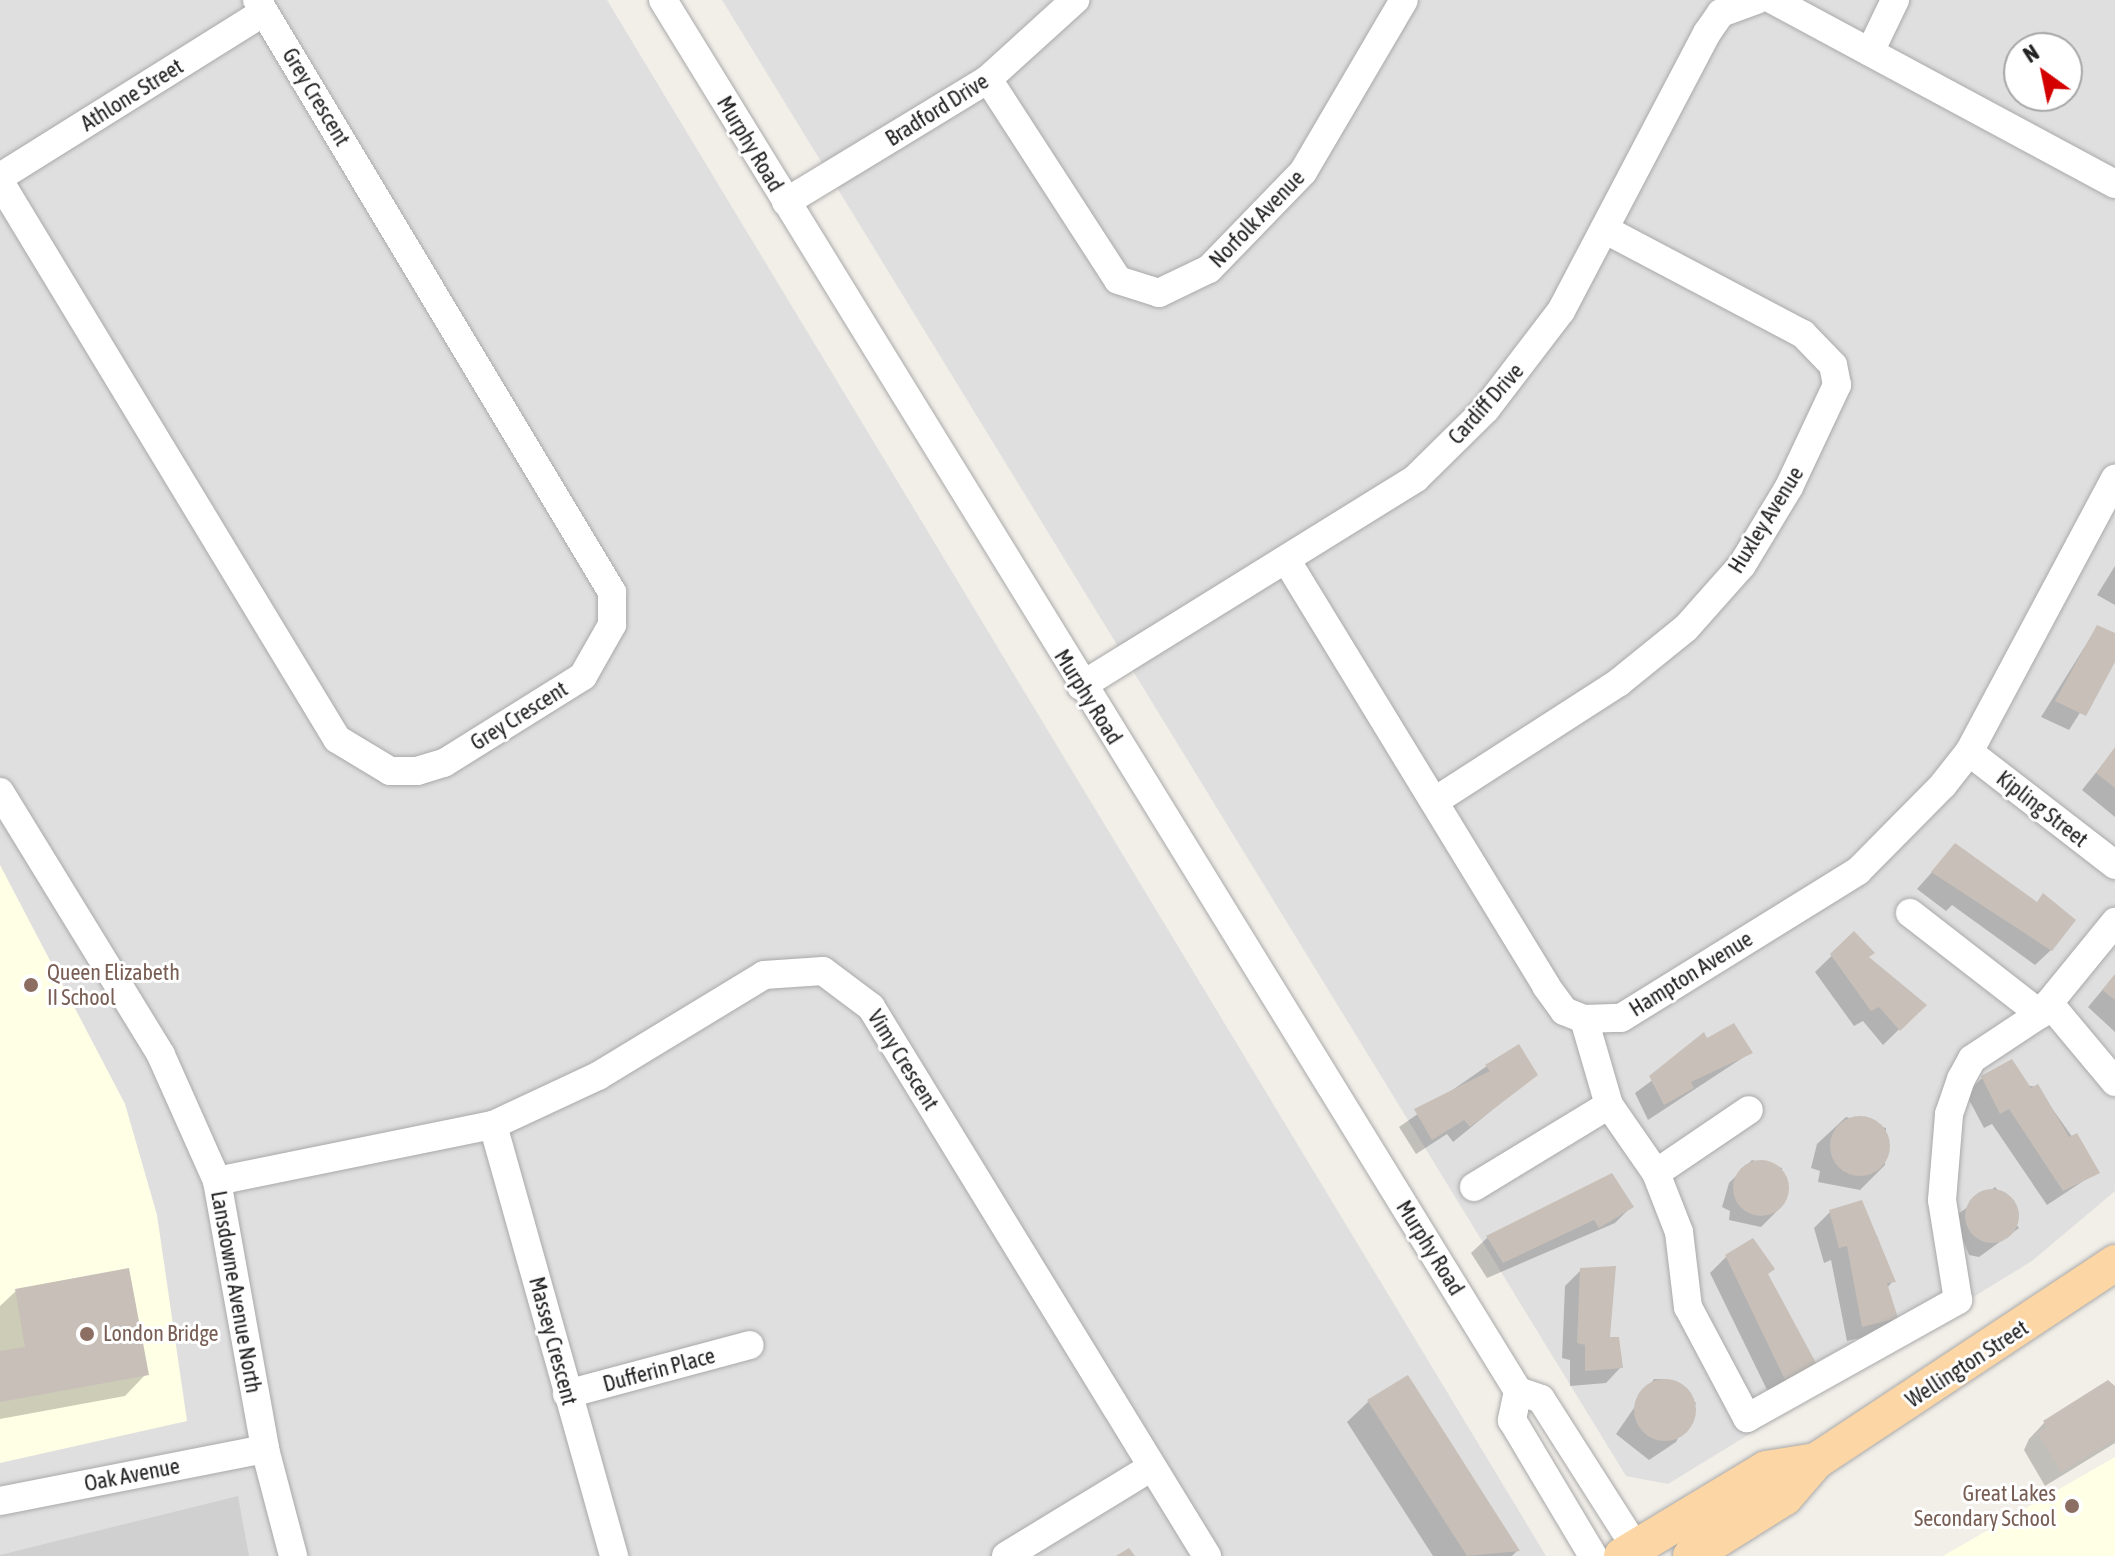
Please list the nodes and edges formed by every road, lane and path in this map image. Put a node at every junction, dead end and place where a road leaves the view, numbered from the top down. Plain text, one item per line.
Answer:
1 (663, 0) edge
2 (1075, 0) edge
3 (1404, 0) edge
4 (1757, 0) edge
5 (1773, 0) edge
6 (1895, 0) edge
7 (261, 6) edge
8 (1870, 52) junction
9 (988, 79) junction
10 (0, 180) edge
11 (2115, 184) edge
12 (786, 202) junction
13 (1606, 230) junction
14 (2115, 478) edge
15 (1287, 561) junction
16 (1081, 686) junction
17 (1969, 752) junction
18 (0, 792) edge
19 (1435, 801) junction
20 (2115, 865) edge
21 (1910, 913) dead end
22 (2115, 922) edge
23 (2044, 1008) junction
24 (1584, 1019) junction
25 (2115, 1082) edge
26 (1609, 1105) junction
27 (1749, 1110) dead end
28 (493, 1125) junction
29 (1656, 1173) junction
30 (217, 1181) junction
31 (1474, 1187) dead end
32 (2115, 1263) edge
33 (750, 1345) dead end
34 (1518, 1391) junction
35 (567, 1394) junction
36 (265, 1449) junction
37 (1816, 1461) junction
38 (1152, 1467) junction
39 (0, 1501) edge
40 (1633, 1553) edge
41 (293, 1556) edge
42 (614, 1556) edge
43 (1006, 1556) edge
44 (1207, 1556) edge
45 (1593, 1556) edge
46 (1691, 1556) edge

1 - 12 street, Murphy Road
2 - 9 street, Bradford Drive
3 - 9 street, Norfolk Avenue
4 - 13 street, Cardiff Drive
5 - 8 street
6 - 8 street
7 - 10 street, Athlone Street
7 - 10 street, Grey Crescent
8 - 11 street
9 - 12 street, Bradford Drive
12 - 16 street, Murphy Road
13 - 15 street, Cardiff Drive
13 - 19 street, Huxley Avenue
14 - 17 street, Hampton Avenue
15 - 16 street, Cardiff Drive
15 - 19 street
16 - 34 street, Murphy Road
17 - 20 street, Kipling Street
17 - 24 street, Hampton Avenue
18 - 30 street, Lansdowne Avenue North
19 - 24 street
21 - 23 street
22 - 23 street
23 - 25 street
23 - 29 street
24 - 26 street
26 - 29 street
26 - 31 street
27 - 29 street
28 - 30 street, Vimy Crescent
28 - 35 street, Massey Crescent
28 - 38 street, Vimy Crescent
30 - 36 street, Lansdowne Avenue North
32 - 37 main road, Wellington Street
33 - 35 street, Dufferin Place
34 - 40 street, Murphy Road
34 - 45 street
35 - 42 street, Massey Crescent
36 - 39 street, Oak Avenue
36 - 41 street, Lansdowne Avenue North
37 - 40 main road, Wellington Street
37 - 46 main road, Wellington Street
38 - 43 street
38 - 44 street, Vimy Crescent

